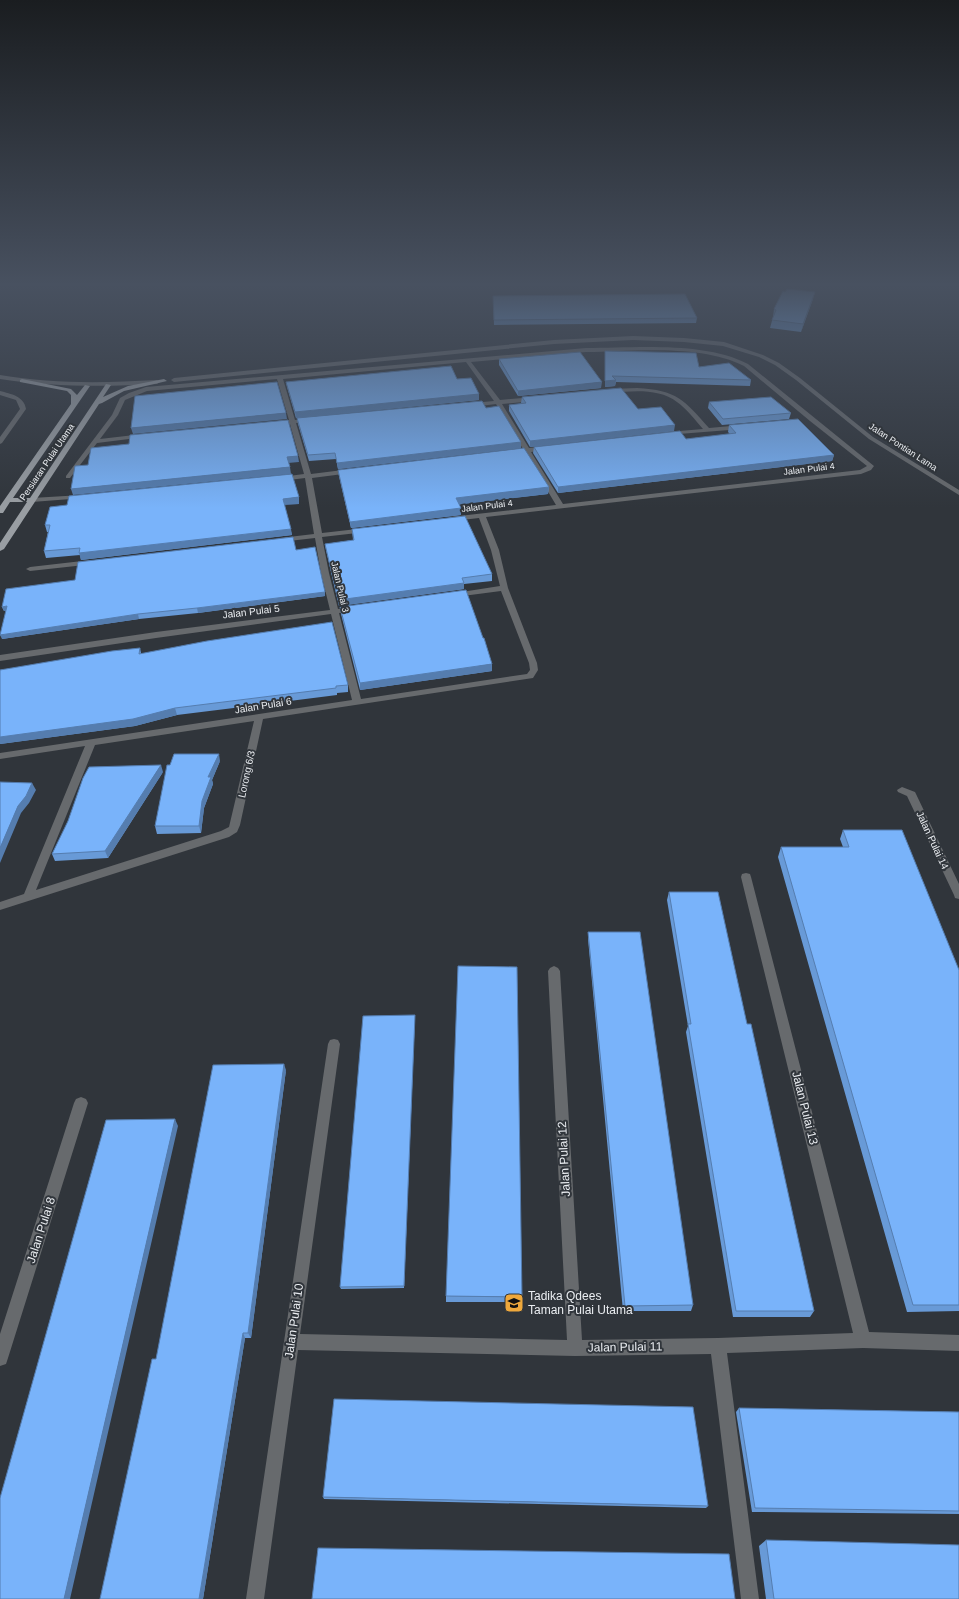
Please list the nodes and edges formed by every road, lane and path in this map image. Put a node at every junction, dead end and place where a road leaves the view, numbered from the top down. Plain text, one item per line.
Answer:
1 (378, 360) edge
2 (483, 360) edge
3 (738, 360) edge
4 (768, 360) edge
5 (468, 361) junction
6 (0, 377) edge
7 (280, 378) junction
8 (22, 381) junction
9 (164, 381) junction
10 (108, 385) junction
11 (87, 386) junction
12 (603, 392) edge
13 (0, 393) edge
14 (543, 398) edge
15 (498, 402) junction
16 (74, 405) junction
17 (466, 405) edge
18 (92, 409) junction
19 (316, 420) edge
20 (293, 422) junction
21 (269, 424) edge
22 (746, 426) edge
23 (707, 430) junction
24 (660, 435) edge
25 (151, 436) edge
26 (96, 441) junction
27 (0, 442) edge
28 (550, 447) edge
29 (527, 450) junction
30 (503, 453) edge
31 (355, 470) edge
32 (308, 476) junction
33 (68, 477) dead end
34 (277, 479) edge
35 (959, 493) edge
36 (89, 497) edge
37 (32, 500) junction
38 (4, 501) edge
39 (561, 507) junction
40 (0, 511) edge
41 (482, 516) junction
42 (443, 520) edge
43 (373, 529) edge
44 (318, 536) junction
45 (272, 541) edge
46 (0, 549) edge
47 (100, 561) edge
48 (30, 569) dead end
49 (504, 588) junction
50 (443, 597) edge
51 (366, 607) edge
52 (335, 611) junction
53 (0, 658) edge
54 (357, 702) junction
55 (258, 717) junction
56 (91, 743) junction
57 (0, 756) edge
58 (902, 790) dead end
59 (746, 877) dead end
60 (959, 895) edge
61 (28, 897) junction
62 (0, 906) edge
63 (554, 971) dead end
64 (334, 1044) dead end
65 (81, 1103) dead end
66 (863, 1340) junction
67 (292, 1342) junction
68 (2, 1343) edge
69 (959, 1343) edge
70 (718, 1346) junction
71 (575, 1348) junction
72 (0, 1358) edge
73 (255, 1599) edge
74 (750, 1599) edge

1 - 9 street, Jalan Pontian Lama
2 - 5 street, Jalan Pulai 4
3 - 39 street, Jalan Pulai 4
4 - 35 street, Jalan Pontian Lama
5 - 7 street
5 - 15 street
6 - 8 street, Jalan Pontian Lama
7 - 20 street, Jalan Pulai 3
7 - 26 street
8 - 11 street, Jalan Pontian Lama
8 - 16 main road
9 - 10 street, Jalan Pontian Lama
9 - 18 main road
10 - 11 street, Jalan Pontian Lama
10 - 18 main road, Persiaran Pulai Utama
11 - 16 main road, Persiaran Pulai Utama
12 - 23 street
13 - 27 street
14 - 15 street
15 - 17 street
15 - 29 street
16 - 38 main road, Persiaran Pulai Utama
18 - 37 main road, Persiaran Pulai Utama
19 - 20 street
20 - 21 street
20 - 32 street, Jalan Pulai 3
22 - 23 street
23 - 24 street
25 - 26 street
26 - 33 street
28 - 29 street
29 - 30 street
29 - 39 street
31 - 32 street
32 - 34 street
32 - 44 street, Jalan Pulai 3
36 - 37 street
37 - 38 main road
37 - 46 main road, Persiaran Pulai Utama
38 - 40 main road, Persiaran Pulai Utama
39 - 41 street, Jalan Pulai 4
41 - 42 street, Jalan Pulai 4
41 - 49 street
43 - 44 street
44 - 45 street
44 - 52 street, Jalan Pulai 3
47 - 48 street
49 - 50 street
49 - 54 street, Jalan Pulai 6
51 - 52 street, Jalan Pulai 5
52 - 53 street, Jalan Pulai 5
52 - 54 street, Jalan Pulai 3
54 - 55 street, Jalan Pulai 6
55 - 56 street, Jalan Pulai 6
55 - 61 street, Lorong 6/3
56 - 57 street, Jalan Pulai 6
56 - 61 street
58 - 60 street, Jalan Pulai 14
59 - 66 street, Jalan Pulai 13
61 - 62 street
63 - 71 street, Jalan Pulai 12
64 - 67 street, Jalan Pulai 10
65 - 68 street, Jalan Pulai 8
66 - 69 street, Jalan Pulai 11
66 - 70 street, Jalan Pulai 11
67 - 71 street, Jalan Pulai 11
67 - 73 street, Jalan Pulai 10
68 - 72 street, Jalan Pulai 8
70 - 71 street, Jalan Pulai 11
70 - 74 street

